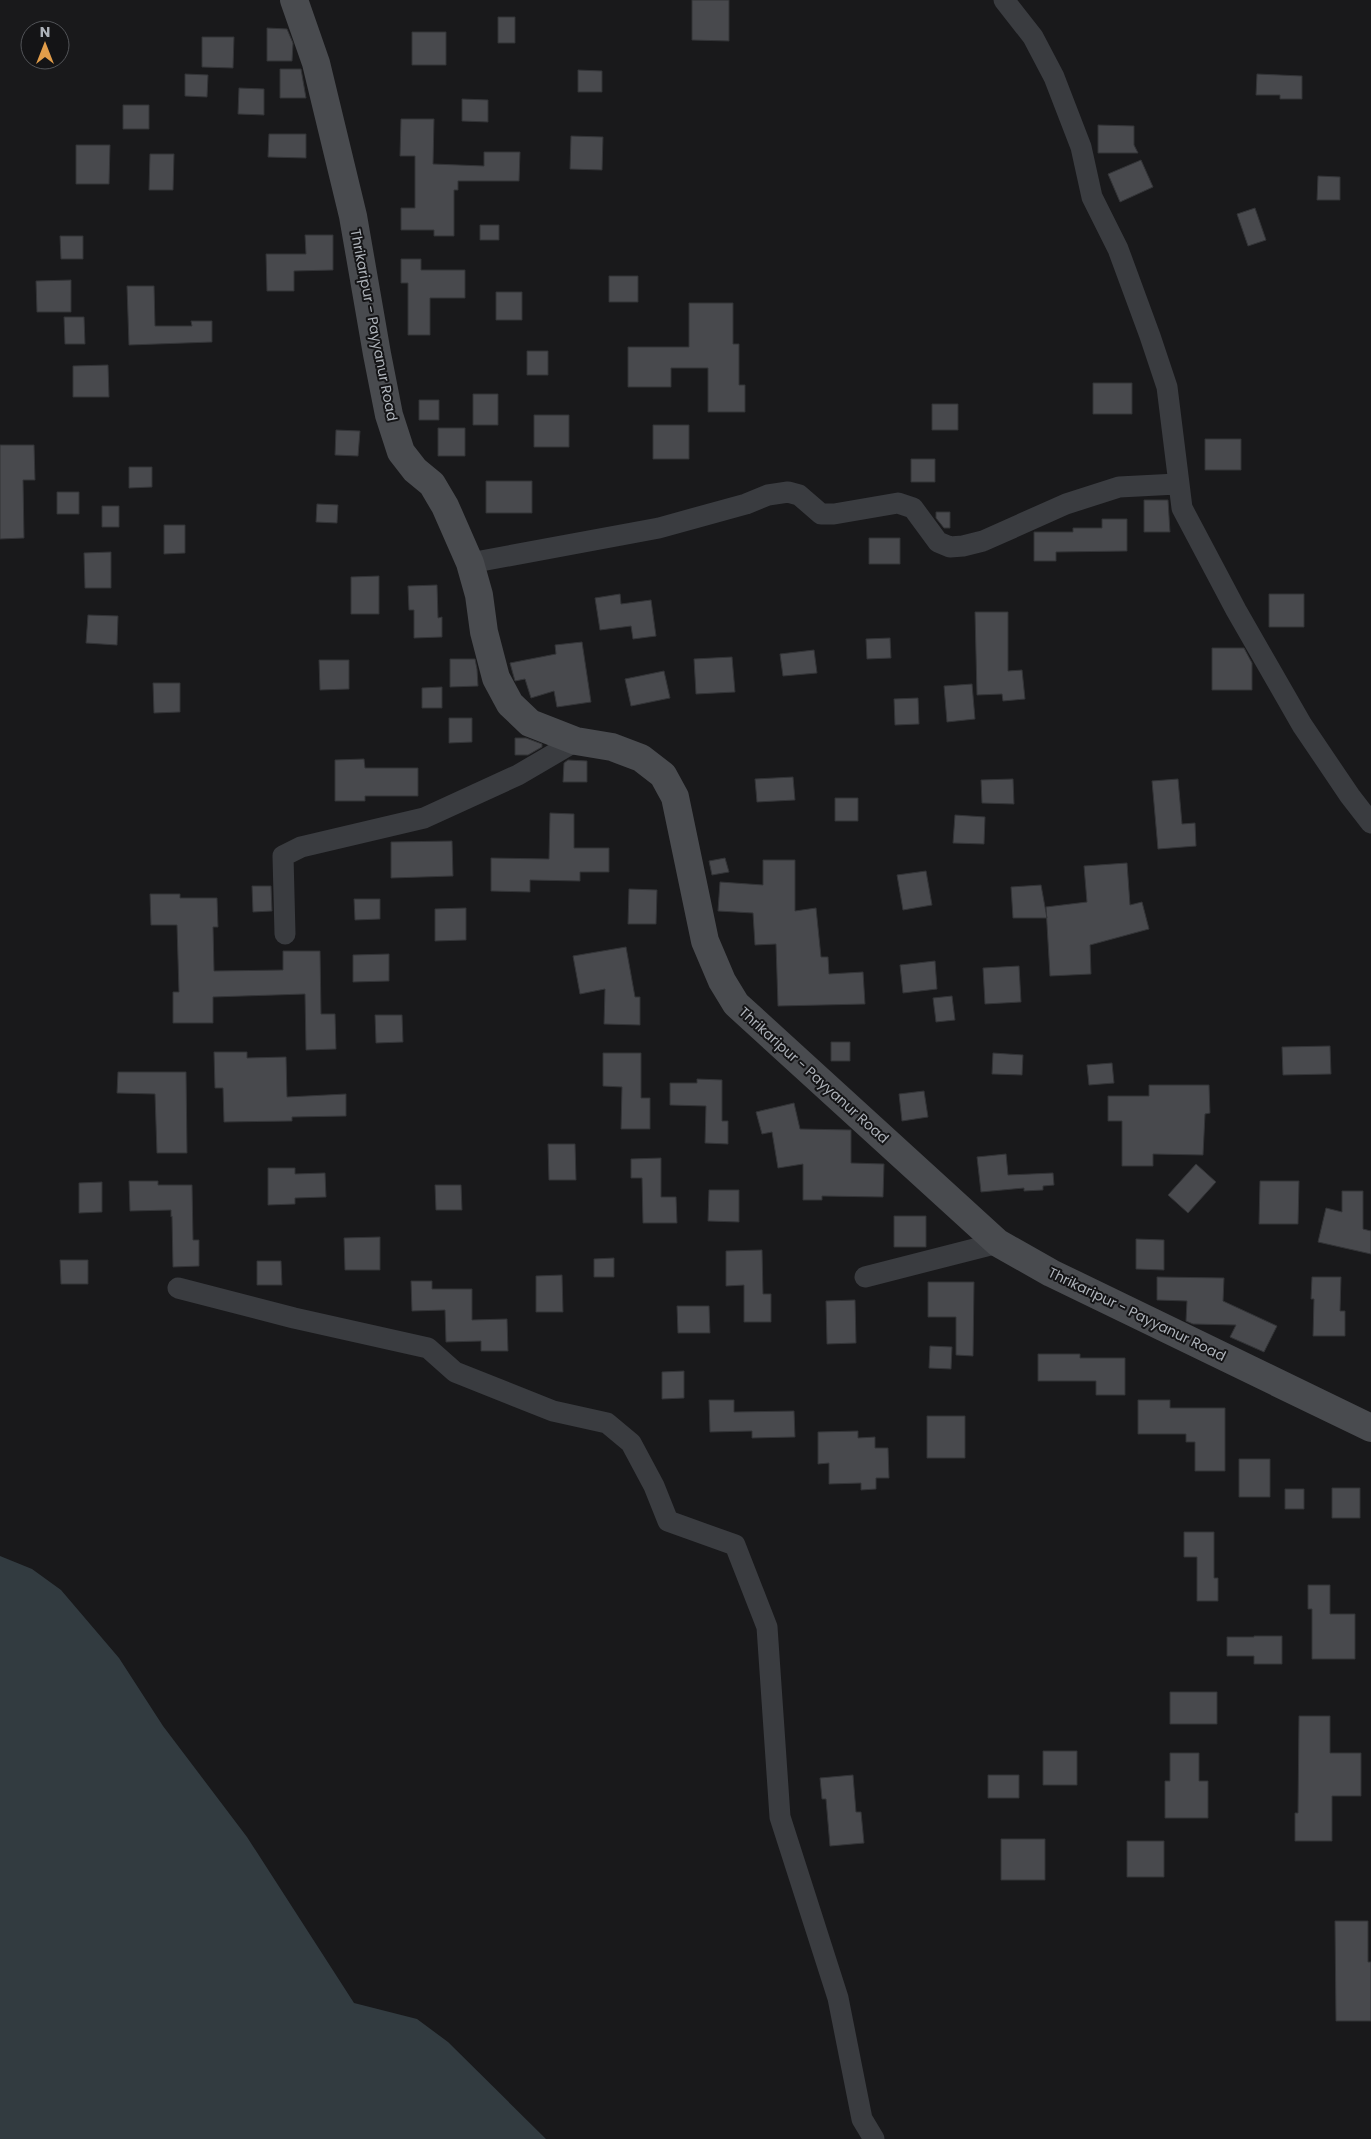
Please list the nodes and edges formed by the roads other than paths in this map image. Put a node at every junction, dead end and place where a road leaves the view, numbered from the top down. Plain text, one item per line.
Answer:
1 (294, 0) edge
2 (1004, 0) edge
3 (1177, 484) junction
4 (470, 563) junction
5 (576, 742) junction
6 (1371, 823) edge
7 (285, 934) dead end
8 (998, 1242) junction
9 (865, 1277) dead end
10 (178, 1288) dead end
11 (1371, 1428) edge
12 (874, 2139) edge

1 - 4 main road, Thrikaripur - Payyanur Road
2 - 3 street
3 - 4 street
3 - 6 street
4 - 5 main road, Thrikaripur - Payyanur Road
5 - 7 street
5 - 8 main road, Thrikaripur - Payyanur Road
8 - 9 street
8 - 11 main road, Thrikaripur - Payyanur Road
10 - 12 street

